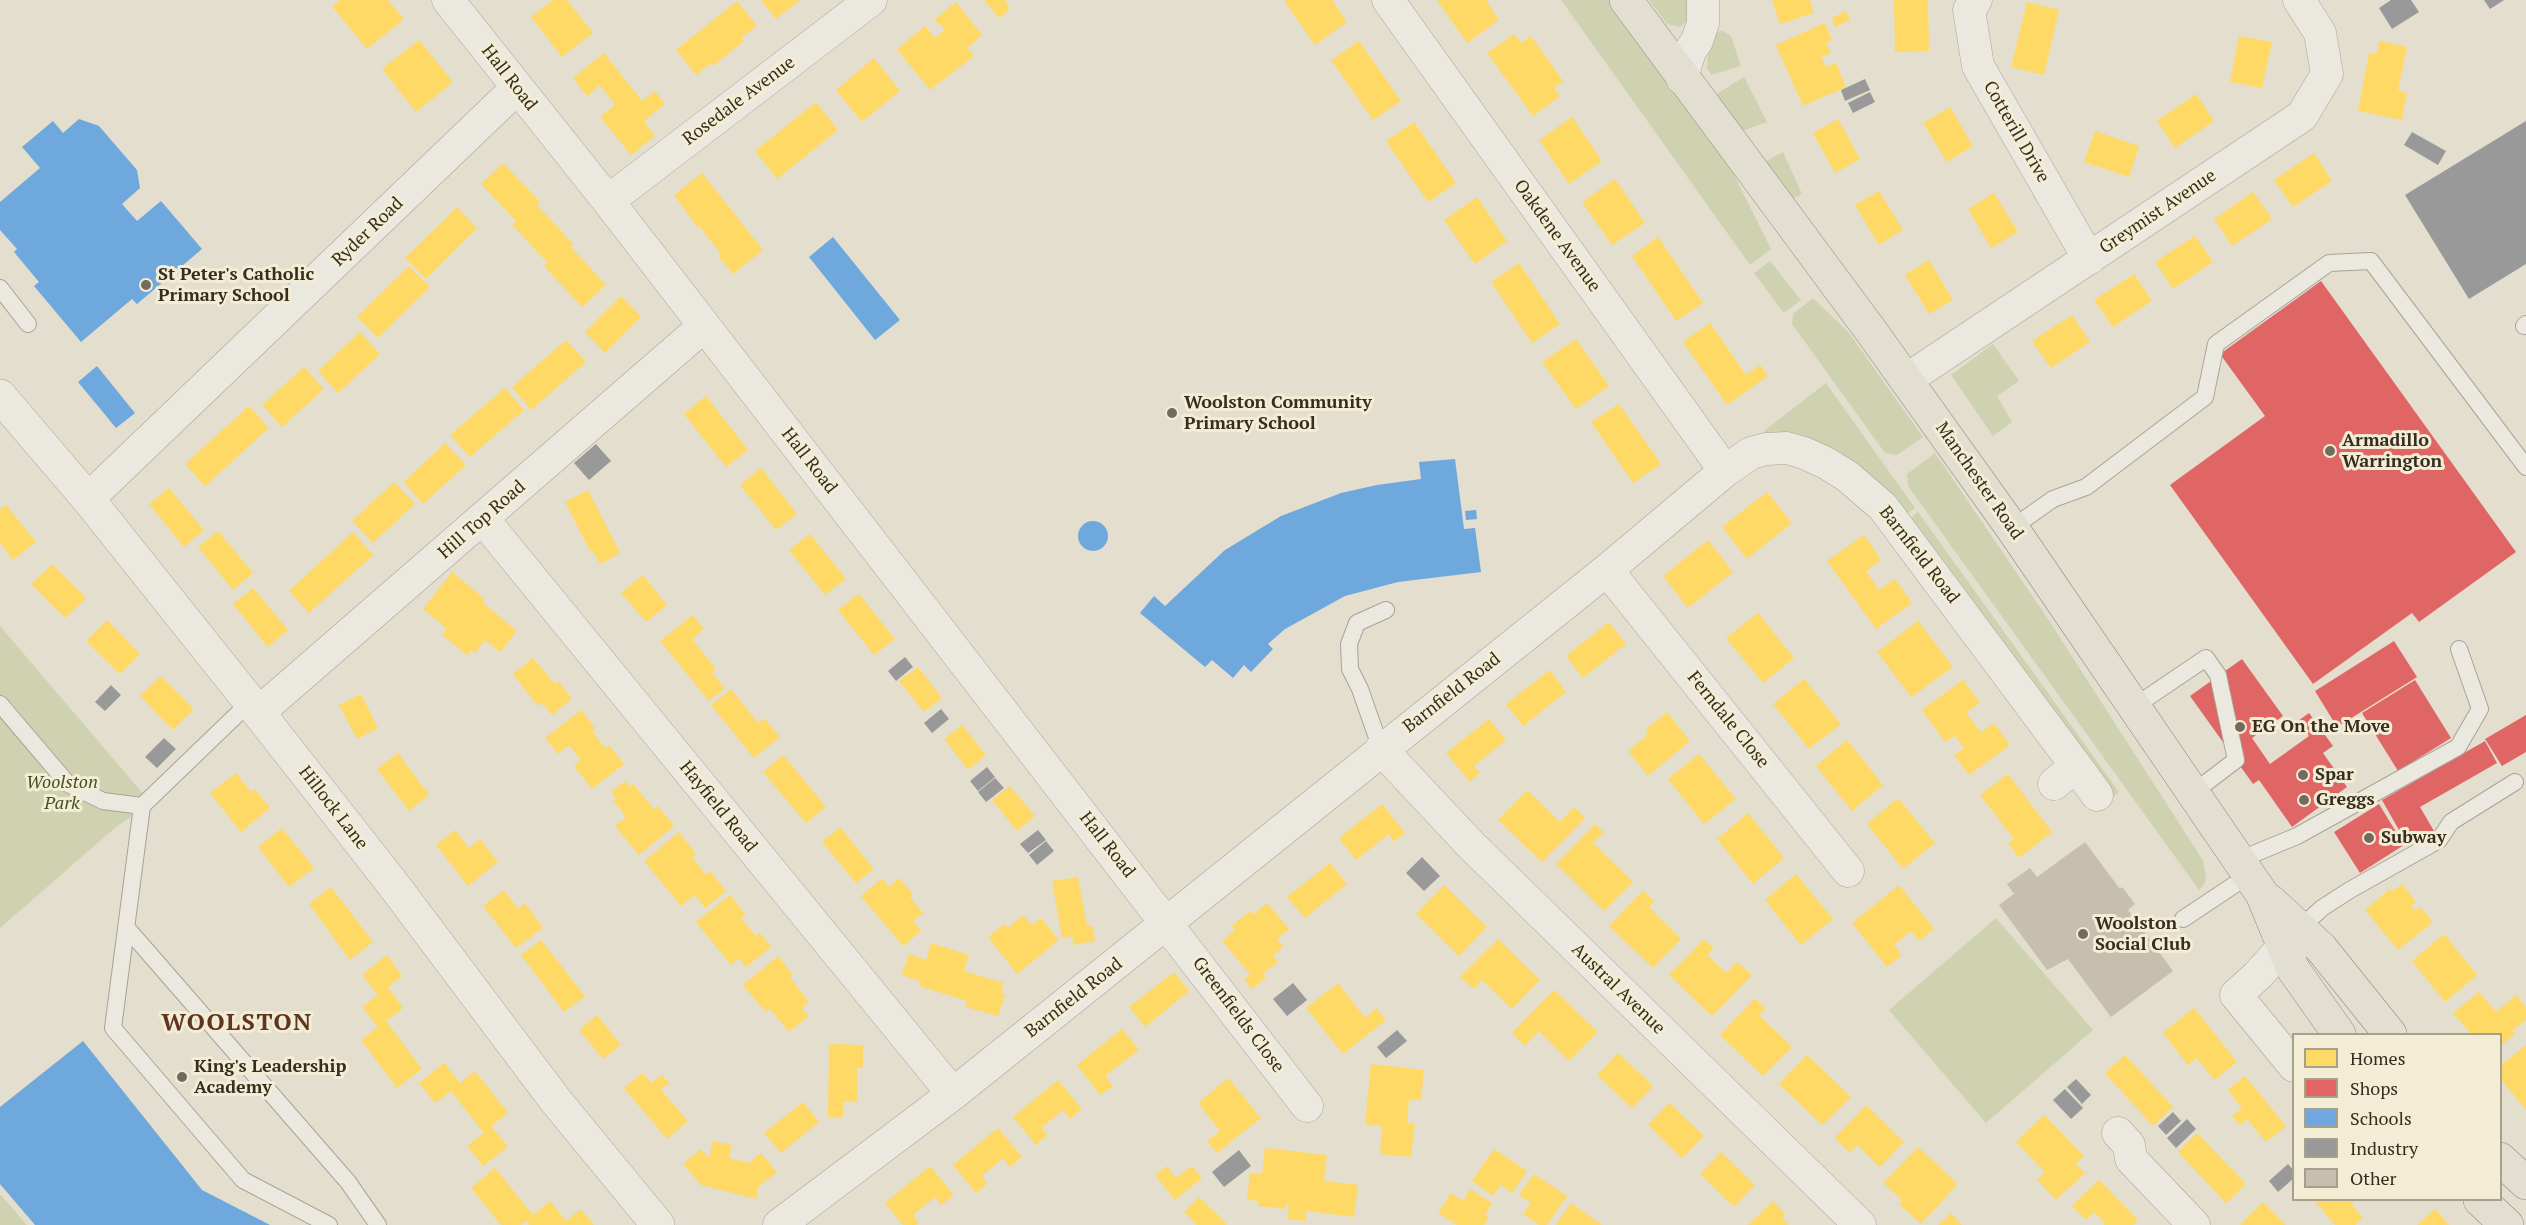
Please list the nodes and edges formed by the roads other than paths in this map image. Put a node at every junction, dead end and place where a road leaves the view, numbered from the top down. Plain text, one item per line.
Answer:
1 (448, 0) edge
2 (871, 0) edge
3 (1389, 0) edge
4 (1626, 0) edge
5 (1703, 0) edge
6 (1976, 0) edge
7 (2299, 0) edge
8 (1682, 78) junction
9 (517, 88) junction
10 (608, 201) junction
11 (2089, 259) junction
12 (0, 288) edge
13 (28, 324) dead end
14 (704, 326) junction
15 (1906, 380) junction
16 (0, 396) edge
17 (2526, 467) edge
18 (1725, 471) junction
19 (88, 499) junction
20 (483, 519) junction
21 (2012, 528) junction
22 (1607, 570) junction
23 (1386, 610) dead end
24 (2459, 649) dead end
25 (0, 704) edge
26 (2134, 706) junction
27 (254, 708) junction
28 (1381, 749) junction
29 (2515, 782) dead end
30 (2194, 792) junction
31 (2097, 795) dead end
32 (142, 806) junction
33 (1848, 871) dead end
34 (2250, 876) junction
35 (2184, 919) dead end
36 (1168, 924) junction
37 (126, 927) junction
38 (2292, 937) junction
39 (2338, 1033) edge
40 (2388, 1033) edge
41 (2292, 1064) edge
42 (953, 1094) junction
43 (1307, 1106) dead end
44 (2118, 1133) dead end
45 (2502, 1161) edge
46 (2526, 1183) edge
47 (2481, 1201) edge
48 (329, 1225) edge
49 (378, 1225) edge
50 (658, 1225) edge
51 (779, 1225) edge
52 (1860, 1225) edge
53 (2194, 1225) edge
54 (2507, 1225) edge

1 - 9 street, Hall Road
2 - 10 street, Rosedale Avenue
3 - 18 street, Oakdene Avenue
4 - 8 main road, Manchester Road
5 - 8 street
6 - 11 street, Cotterill Drive
7 - 11 street, Greymist Avenue
8 - 15 main road, Manchester Road
9 - 10 street, Hall Road
9 - 19 street, Ryder Road
10 - 14 street, Hall Road
11 - 15 street, Greymist Avenue
12 - 13 lane
14 - 20 street, Hill Top Road
14 - 36 street, Hall Road
15 - 21 main road, Manchester Road
16 - 19 street, Hillock Lane
17 - 21 lane
18 - 22 street, Barnfield Road
18 - 31 street, Barnfield Road
19 - 27 street, Hillock Lane
20 - 27 street, Hill Top Road
20 - 42 street, Hayfield Road
21 - 26 main road, Manchester Road
22 - 28 street, Barnfield Road
22 - 33 street, Ferndale Close
23 - 28 lane
24 - 34 lane
25 - 32 lane
26 - 30 main road, Manchester Road
26 - 30 lane
27 - 32 lane
27 - 50 street, Hillock Lane
28 - 36 street, Barnfield Road
28 - 52 street, Austral Avenue
29 - 38 lane
30 - 34 main road, Manchester Road
32 - 37 lane
34 - 35 lane
34 - 38 main road, Manchester Road
36 - 42 street, Barnfield Road
36 - 43 street, Greenfields Close
37 - 48 lane
37 - 49 lane
38 - 39 main road, Manchester Road
38 - 40 main road, Manchester Road
38 - 41 street
42 - 51 street, Barnfield Road
44 - 53 street
45 - 46 main road
47 - 54 main road

